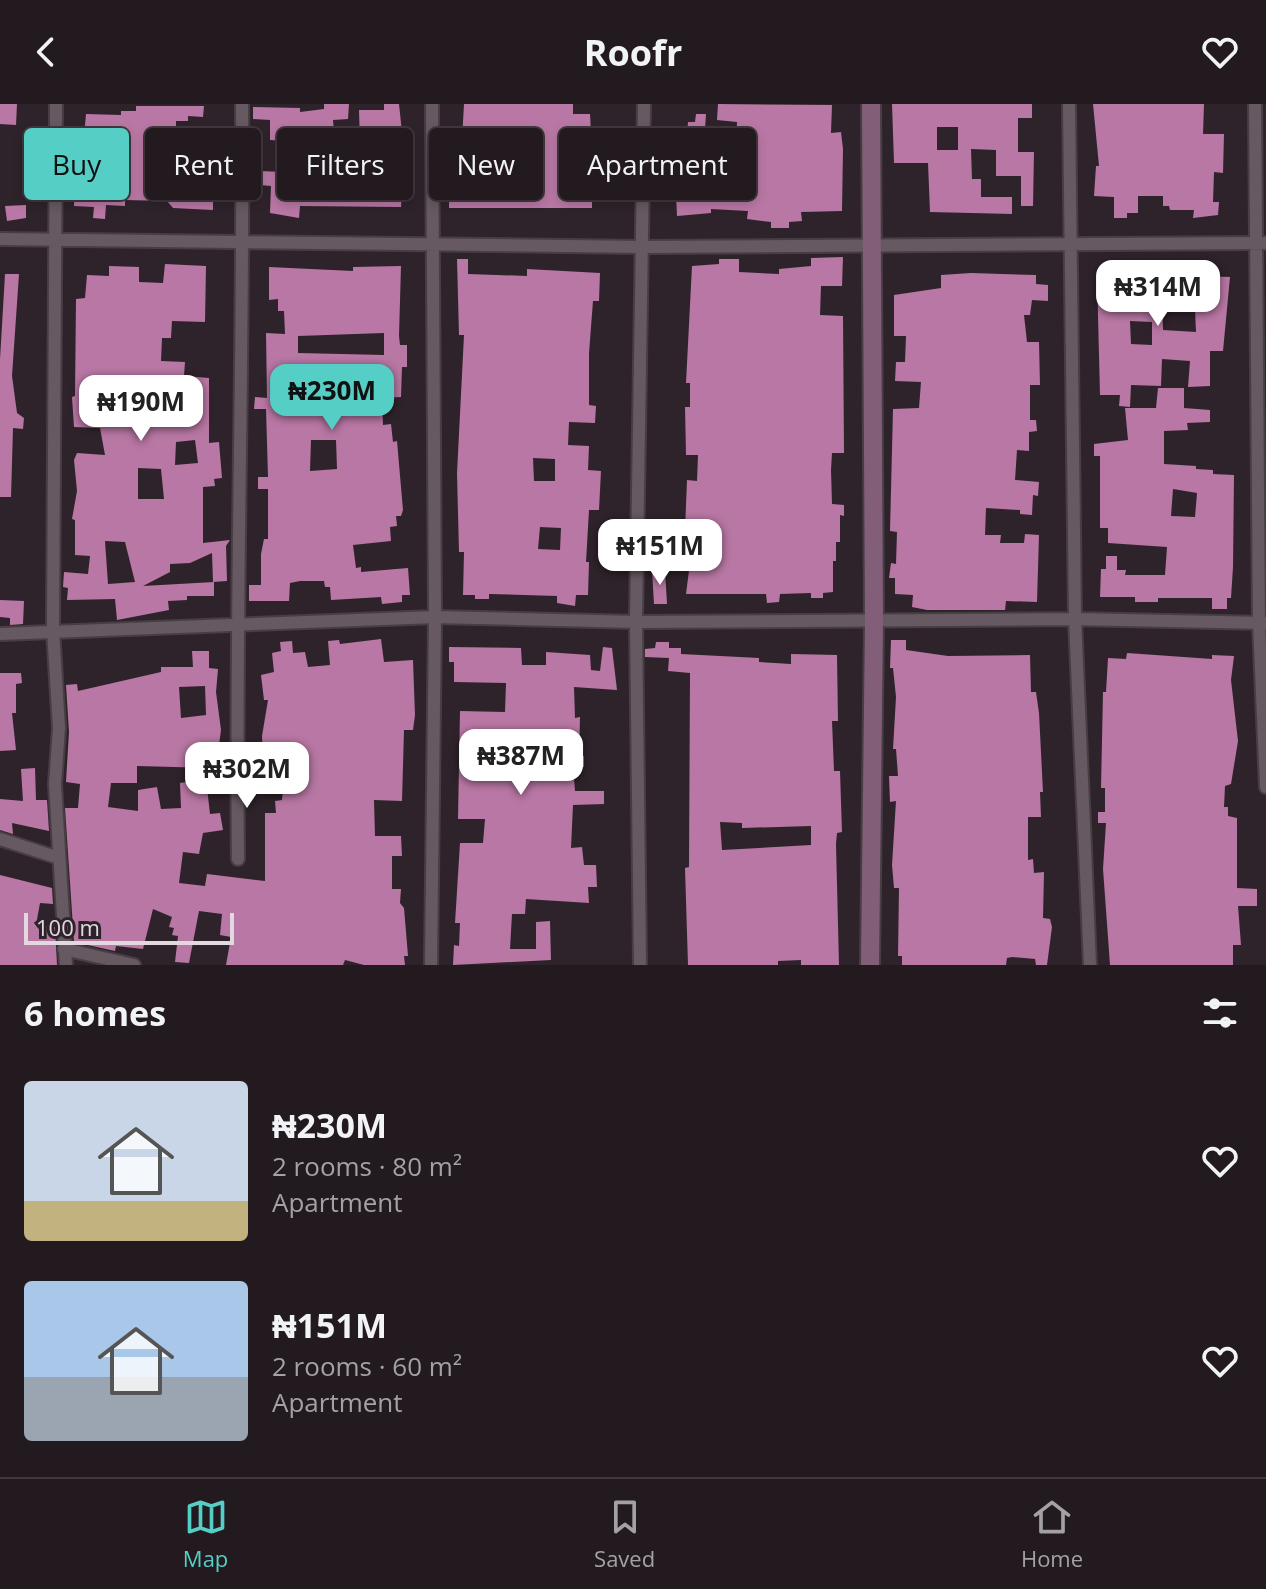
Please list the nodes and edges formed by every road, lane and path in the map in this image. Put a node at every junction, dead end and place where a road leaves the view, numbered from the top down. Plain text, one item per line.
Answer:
1 (56, 104) edge
2 (242, 104) edge
3 (432, 104) edge
4 (644, 104) edge
5 (871, 104) edge
6 (1069, 104) edge
7 (1255, 104) edge
8 (0, 239) edge
9 (54, 240) junction
10 (243, 241) junction
11 (1262, 243) edge
12 (431, 244) junction
13 (872, 245) junction
14 (1073, 245) junction
15 (643, 247) junction
16 (435, 617) junction
17 (1075, 619) junction
18 (636, 622) junction
19 (874, 622) junction
20 (1263, 623) edge
21 (235, 624) junction
22 (53, 630) junction
23 (0, 634) edge
24 (1266, 787) edge
25 (0, 839) edge
26 (59, 858) junction
27 (238, 859) dead end
28 (64, 949) junction
29 (66, 965) edge
30 (134, 965) edge
31 (431, 965) edge
32 (640, 965) edge
33 (870, 965) edge
34 (1090, 965) edge

1 - 9 street
2 - 10 street
3 - 12 street
4 - 15 street
5 - 13 main road
6 - 14 street
7 - 11 street
8 - 9 street
9 - 10 street
9 - 22 street
10 - 12 street
10 - 21 street
11 - 14 street
11 - 20 street
12 - 15 street
12 - 16 street
13 - 14 street
13 - 15 street
13 - 19 main road
14 - 17 street
15 - 18 street
16 - 18 street
16 - 21 street
16 - 31 street
17 - 19 street
17 - 20 street
17 - 34 street
18 - 19 street
18 - 32 street
19 - 33 main road
20 - 24 street
21 - 22 street
21 - 27 street
22 - 23 street
22 - 26 street
25 - 26 street
26 - 28 street
28 - 29 street
28 - 30 street

